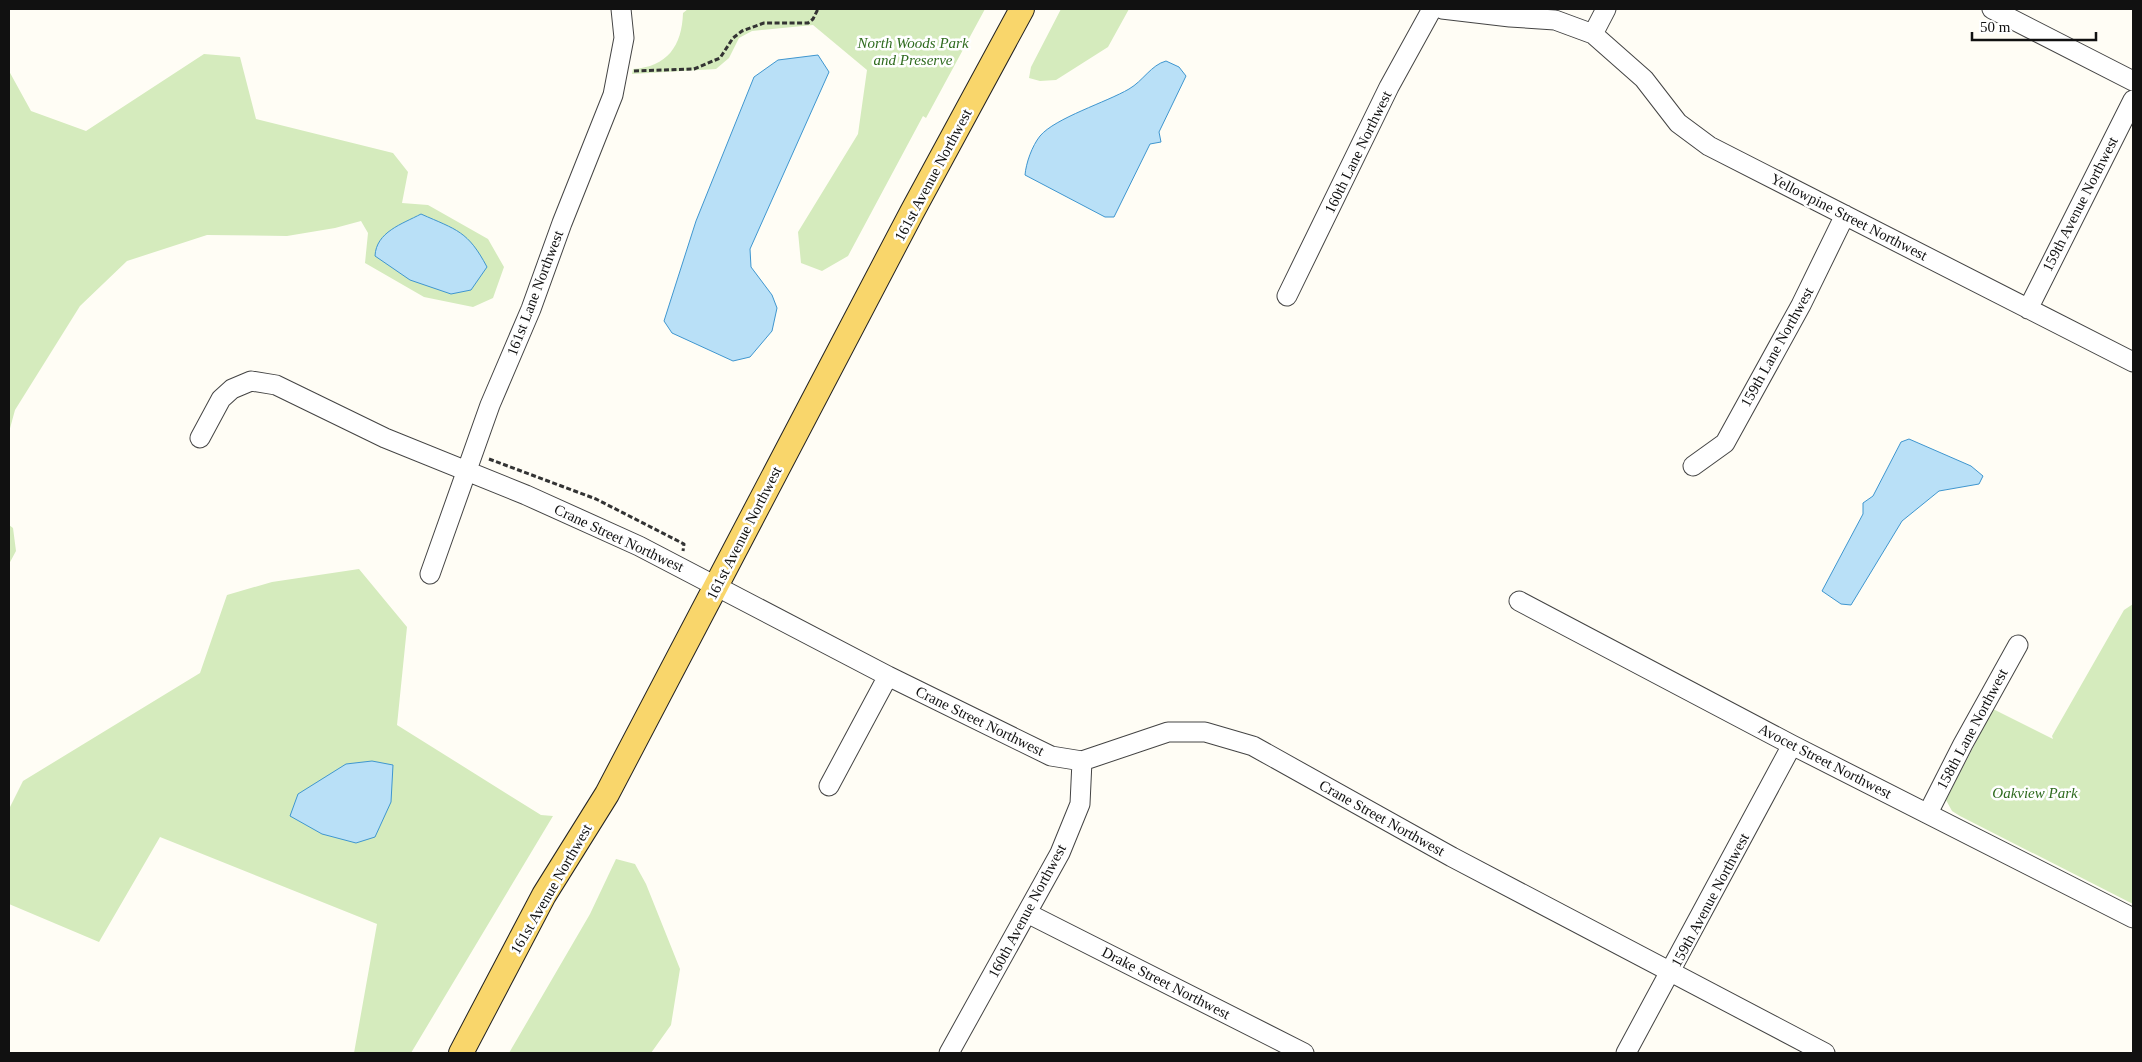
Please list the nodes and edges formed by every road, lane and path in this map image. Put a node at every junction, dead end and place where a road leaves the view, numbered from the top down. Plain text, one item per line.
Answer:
1 (621, 9) edge
2 (818, 9) edge
3 (1022, 9) edge
4 (1432, 9) edge
5 (1442, 9) edge
6 (1606, 9) edge
7 (1992, 9) edge
8 (2024, 16) edge
9 (1593, 34) junction
10 (618, 69) junction
11 (2133, 81) edge
12 (2133, 100) edge
13 (1845, 215) junction
14 (1287, 296) dead end
15 (2028, 308) junction
16 (2133, 362) edge
17 (200, 438) dead end
18 (474, 453) junction
19 (1693, 466) dead end
20 (467, 471) junction
21 (681, 567) junction
22 (430, 574) dead end
23 (717, 586) junction
24 (1519, 601) dead end
25 (2018, 644) dead end
26 (888, 676) junction
27 (1792, 745) junction
28 (1082, 761) junction
29 (828, 786) dead end
30 (1928, 813) junction
31 (1027, 913) junction
32 (2133, 918) edge
33 (1670, 973) junction
34 (460, 1053) edge
35 (949, 1053) edge
36 (1304, 1053) edge
37 (1626, 1053) edge
38 (1824, 1053) edge

1 - 10 street, 161st Lane Northwest
2 - 10 path
3 - 23 main road, 161st Avenue Northwest
4 - 14 street, 160th Lane Northwest
5 - 9 street
6 - 9 street
7 - 8 street
8 - 11 street
9 - 13 street, Yellowpine Street Northwest
10 - 18 street, 161st Lane Northwest
12 - 15 street, 159th Avenue Northwest
13 - 15 street, Yellowpine Street Northwest
13 - 19 street, 159th Lane Northwest
15 - 16 street, Yellowpine Street Northwest
17 - 20 street, Crane Street Northwest
18 - 20 street, 161st Lane Northwest
18 - 21 path
20 - 21 street, Crane Street Northwest
20 - 22 street, 161st Lane Northwest
21 - 23 street, Crane Street Northwest
23 - 26 street, Crane Street Northwest
23 - 34 main road, 161st Avenue Northwest
24 - 27 street, Avocet Street Northwest
25 - 30 street, 158th Lane Northwest
26 - 28 street, Crane Street Northwest
26 - 29 street
27 - 30 street, Avocet Street Northwest
27 - 33 street, 159th Avenue Northwest
28 - 31 street, 160th Avenue Northwest
28 - 33 street, Crane Street Northwest
30 - 32 street, Avocet Street Northwest
31 - 35 street, 160th Avenue Northwest
31 - 36 street, Drake Street Northwest
33 - 37 street, 159th Avenue Northwest
33 - 38 street, Crane Street Northwest

